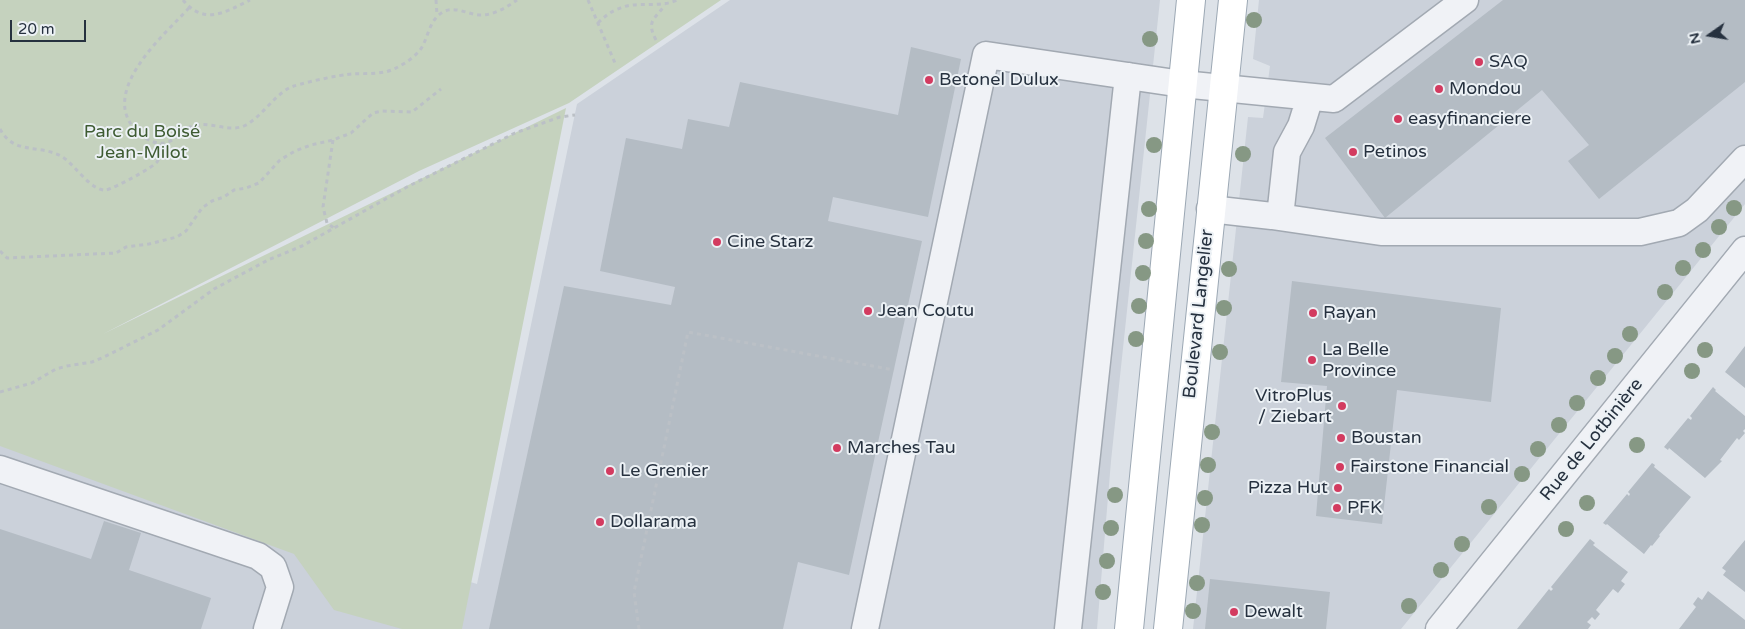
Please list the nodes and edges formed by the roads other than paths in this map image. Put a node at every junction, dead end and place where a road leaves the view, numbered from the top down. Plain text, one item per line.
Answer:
1 (1191, 0) edge
2 (1232, 0) edge
3 (1466, 0) edge
4 (1128, 76) junction
5 (1182, 84) junction
6 (1224, 88) junction
7 (1310, 97) junction
8 (1745, 159) edge
9 (1210, 210) junction
10 (1280, 217) junction
11 (1745, 250) edge
12 (0, 469) edge
13 (267, 629) edge
14 (866, 629) edge
15 (1068, 629) edge
16 (1129, 629) edge
17 (1168, 629) edge
18 (1439, 629) edge

1 - 5 main road
2 - 6 main road, Boulevard Langelier
3 - 7 street
4 - 5 street
4 - 14 street
4 - 15 street
5 - 6 street
5 - 16 main road
6 - 7 street
6 - 9 main road, Boulevard Langelier
7 - 10 street
8 - 10 street
9 - 10 street
9 - 17 main road, Boulevard Langelier
11 - 18 street, Rue de Lotbinière
12 - 13 street

